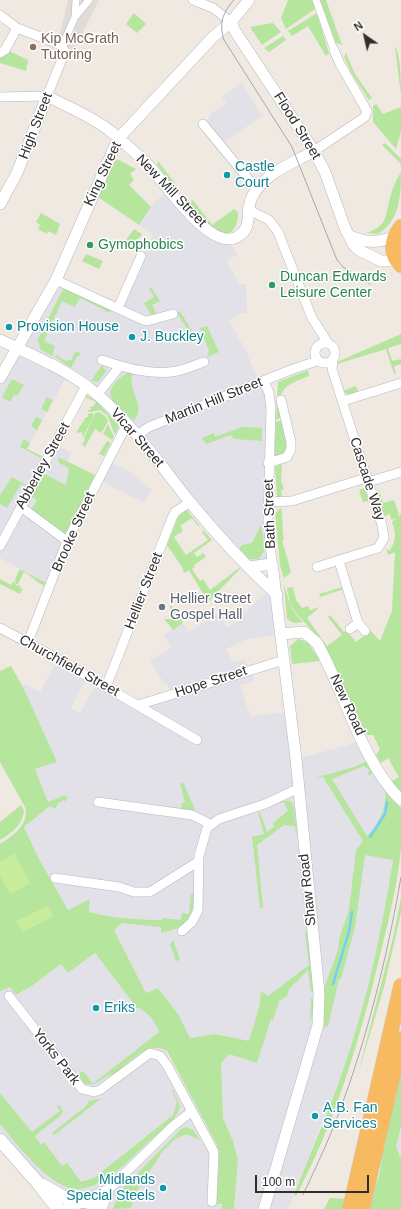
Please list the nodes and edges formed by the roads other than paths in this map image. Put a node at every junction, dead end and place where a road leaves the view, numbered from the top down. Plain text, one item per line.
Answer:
1 (76, 0) edge
2 (89, 0) edge
3 (192, 0) edge
4 (249, 0) edge
5 (316, 0) edge
6 (0, 15) edge
7 (74, 17) junction
8 (231, 22) junction
9 (17, 28) junction
10 (60, 45) junction
11 (334, 50) joint
12 (0, 53) edge
13 (48, 96) junction
14 (0, 97) edge
15 (203, 124) dead end
16 (118, 139) junction
17 (314, 151) junction
18 (260, 185) junction
19 (0, 204) edge
20 (247, 209) junction
21 (399, 229) edge
22 (350, 236) junction
23 (141, 256) dead end
24 (399, 263) edge
25 (56, 280) junction
26 (118, 308) junction
27 (173, 314) dead end
28 (312, 318) junction
29 (0, 340) edge
30 (328, 343) junction
31 (18, 347) junction
32 (316, 350) junction
33 (102, 360) dead end
34 (204, 362) dead end
35 (328, 363) junction
36 (120, 366) junction
37 (293, 369) junction
38 (0, 378) edge
39 (264, 381) junction
40 (401, 383) edge
41 (86, 386) junction
42 (97, 395) junction
43 (281, 400) dead end
44 (343, 402) junction
45 (127, 424) junction
46 (137, 435) junction
47 (268, 463) junction
48 (401, 472) edge
49 (367, 480) junction
50 (190, 502) junction
51 (268, 502) junction
52 (21, 507) junction
53 (67, 541) junction
54 (0, 546) edge
55 (339, 560) junction
56 (272, 564) junction
57 (248, 567) junction
58 (317, 567) dead end
59 (276, 595) junction
60 (358, 623) junction
61 (0, 628) edge
62 (350, 630) dead end
63 (365, 631) dead end
64 (281, 634) junction
65 (28, 642) junction
66 (284, 660) junction
67 (106, 686) junction
68 (138, 705) junction
69 (197, 740) dead end
70 (299, 788) junction
71 (401, 800) edge
72 (98, 802) dead end
73 (210, 824) junction
74 (199, 861) junction
75 (55, 878) dead end
76 (182, 931) dead end
77 (401, 986) edge
78 (9, 996) dead end
79 (401, 1039) edge
80 (192, 1111) junction
81 (0, 1140) edge
82 (38, 1183) junction
83 (110, 1188) junction
84 (212, 1202) dead end
85 (76, 1204) edge
86 (58, 1209) edge
87 (98, 1209) edge
88 (102, 1209) edge
89 (264, 1209) edge
90 (350, 1209) edge
91 (362, 1209) edge

1 - 7 street, High Street
2 - 7 street, High Street
3 - 8 street
4 - 8 street, King Street
5 - 11 street
6 - 9 street
7 - 10 street, High Street
8 - 16 street, King Street
8 - 17 street, Flood Street
9 - 10 street
9 - 12 street
10 - 13 street, High Street
11 - 17 street
13 - 14 street
13 - 16 street, New Mill Street
13 - 19 street, High Street
15 - 18 street
16 - 20 street, New Mill Street
16 - 25 street, King Street
17 - 18 street
17 - 22 street, Flood Street
18 - 20 street
20 - 28 street
21 - 22 street
21 - 24 highway
22 - 24 street, Flood Street
23 - 26 street
25 - 26 street
25 - 31 street, King Street
26 - 27 street
28 - 30 street
28 - 32 street
29 - 31 street, Vicar Street
30 - 32 street, Martin Hill Street
30 - 35 street
31 - 38 street, King Street
31 - 41 street, Vicar Street
32 - 35 street
32 - 37 street, Martin Hill Street
33 - 36 street
34 - 36 street
35 - 37 street, Martin Hill Street
35 - 44 street, Cascade Way
36 - 42 street
37 - 39 street, Martin Hill Street
39 - 46 street, Martin Hill Street
39 - 47 street, Bath Street
40 - 44 street
41 - 42 street, Vicar Street
41 - 52 street, Abberley Street
42 - 45 street, Vicar Street
43 - 47 street, Bath Street
44 - 49 street, Cascade Way
45 - 46 street, Vicar Street
45 - 53 street, Brooke Street
46 - 50 street, Vicar Street
47 - 51 street, Bath Street
48 - 49 street
49 - 51 street
49 - 55 street, Cascade Way
50 - 57 street, Vicar Street
50 - 67 street, Hellier Street
51 - 56 street, Bath Street
52 - 53 street
52 - 54 street, Abberley Street
53 - 65 street, Brooke Street
55 - 58 street, Cascade Way
55 - 60 street
56 - 57 street
56 - 59 street, Shaw Road
57 - 59 street, Vicar Street
59 - 64 street, Shaw Road
60 - 62 street
60 - 63 street
61 - 65 street, Churchfield Street
64 - 66 street, Shaw Road
64 - 71 street, New Road
65 - 67 street, Churchfield Street
66 - 68 street, Hope Street
66 - 70 street, Shaw Road
67 - 68 street, Churchfield Street
68 - 69 street, Churchfield Street
70 - 73 street
70 - 89 street, Shaw Road
72 - 73 street
73 - 74 street
74 - 75 street
74 - 76 street
77 - 90 highway
78 - 80 street, Yorks Park
79 - 91 highway
80 - 83 street
80 - 84 street, Yorks Park
81 - 82 main road
82 - 85 main road
82 - 86 main road
83 - 85 street
83 - 88 street
85 - 87 main road

